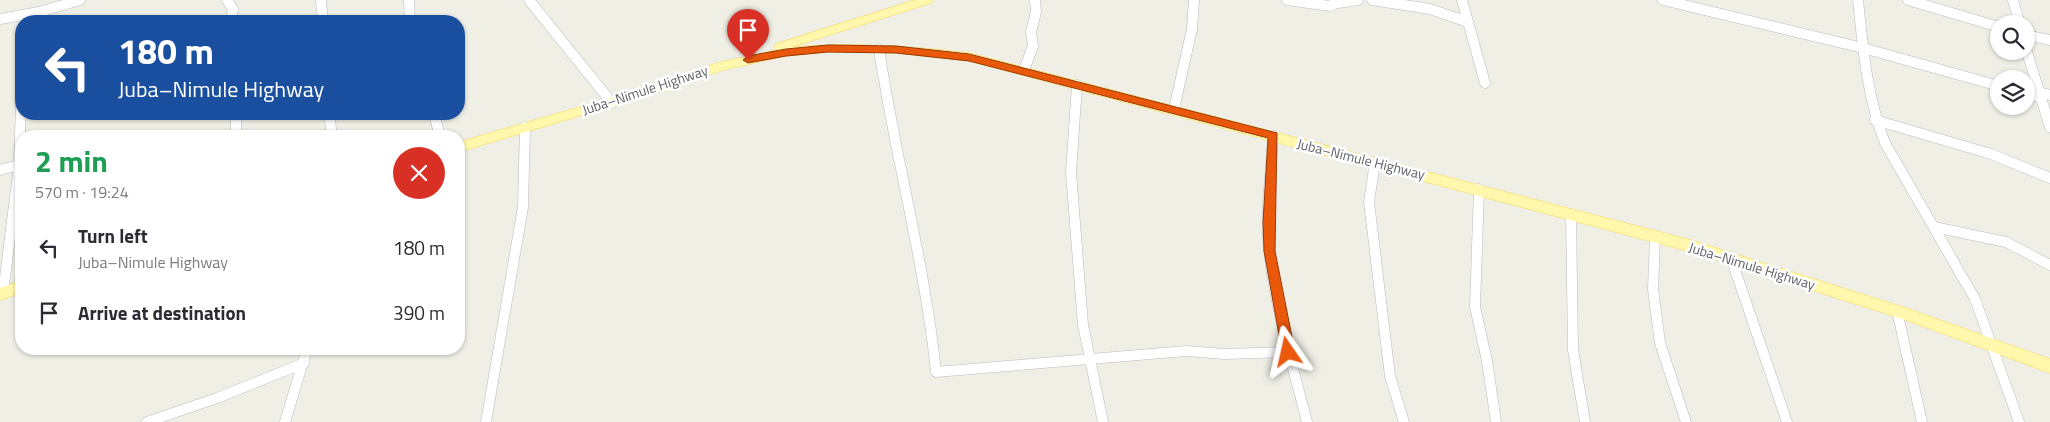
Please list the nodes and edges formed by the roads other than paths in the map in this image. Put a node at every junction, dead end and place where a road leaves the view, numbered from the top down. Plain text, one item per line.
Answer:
1 (80, 0) edge
2 (227, 0) edge
3 (321, 0) edge
4 (409, 0) edge
5 (529, 0) edge
6 (927, 0) edge
7 (1035, 0) edge
8 (1194, 0) edge
9 (1286, 0) edge
10 (1358, 0) edge
11 (1372, 0) edge
12 (1663, 0) edge
13 (1858, 0) edge
14 (1908, 0) edge
15 (2013, 0) edge
16 (1340, 2) edge
17 (1463, 3) edge
18 (1439, 11) junction
19 (43, 15) edge
20 (232, 15) edge
21 (322, 15) edge
22 (410, 15) edge
23 (2017, 15) edge
24 (15, 18) edge
25 (0, 19) edge
26 (1468, 22) junction
27 (1990, 24) edge
28 (2035, 37) edge
29 (2050, 40) edge
30 (1863, 48) junction
31 (879, 49) junction
32 (2029, 60) edge
33 (720, 66) junction
34 (1024, 70) junction
35 (1485, 83) dead end
36 (1990, 83) edge
37 (1077, 85) junction
38 (2035, 94) edge
39 (2038, 94) junction
40 (2050, 95) edge
41 (612, 103) dead end
42 (1174, 109) junction
43 (1875, 120) junction
44 (525, 127) junction
45 (2050, 127) edge
46 (1273, 136) junction
47 (465, 144) edge
48 (1375, 162) junction
49 (15, 166) edge
50 (0, 170) edge
51 (2050, 178) edge
52 (1479, 189) junction
53 (15, 195) edge
54 (1571, 214) junction
55 (1934, 227) junction
56 (1655, 237) junction
57 (1732, 261) junction
58 (2050, 265) edge
59 (15, 289) edge
60 (2, 294) edge
61 (1897, 311) junction
62 (1992, 344) junction
63 (1288, 352) junction
64 (306, 355) edge
65 (1090, 359) junction
66 (304, 363) junction
67 (2050, 366) edge
68 (147, 422) edge
69 (285, 422) edge
70 (486, 422) edge
71 (1103, 422) edge
72 (1306, 422) edge
73 (1404, 422) edge
74 (1496, 422) edge
75 (1585, 422) edge
76 (1686, 422) edge
77 (1787, 422) edge
78 (1922, 422) edge
79 (2018, 422) edge

1 - 19 street
2 - 20 street
3 - 21 street
4 - 22 street
5 - 41 street
6 - 33 main road
7 - 34 street
8 - 42 street
9 - 16 street
10 - 16 street
11 - 18 street
12 - 30 street
13 - 30 street
14 - 27 street
15 - 23 street
17 - 18 street
17 - 26 street
18 - 26 street
24 - 25 street
26 - 35 street
28 - 29 street
30 - 36 street
30 - 43 street
31 - 33 main road, Juba–Nimule Highway
31 - 34 main road, Juba–Nimule Highway
31 - 65 street
32 - 39 street
33 - 44 main road, Juba–Nimule Highway
34 - 37 main road, Juba–Nimule Highway
37 - 42 main road, Juba–Nimule Highway
37 - 65 street
38 - 39 street
39 - 40 street
39 - 45 street
42 - 46 main road, Juba–Nimule Highway
43 - 51 street
43 - 55 street
44 - 47 main road, Juba–Nimule Highway
44 - 70 street
46 - 48 main road, Juba–Nimule Highway
46 - 63 street
48 - 52 main road, Juba–Nimule Highway
48 - 73 street
49 - 50 street
52 - 54 main road, Juba–Nimule Highway
52 - 74 street
53 - 60 street
54 - 56 main road, Juba–Nimule Highway
54 - 75 street
55 - 58 street
55 - 62 street
56 - 57 main road, Juba–Nimule Highway
56 - 76 street
57 - 61 main road, Juba–Nimule Highway
57 - 77 street
59 - 60 main road
61 - 62 main road, Juba–Nimule Highway
61 - 78 street
62 - 67 main road, Juba–Nimule Highway
62 - 79 street
63 - 65 street
63 - 72 street
64 - 66 street
65 - 71 street
66 - 68 street
66 - 69 street

